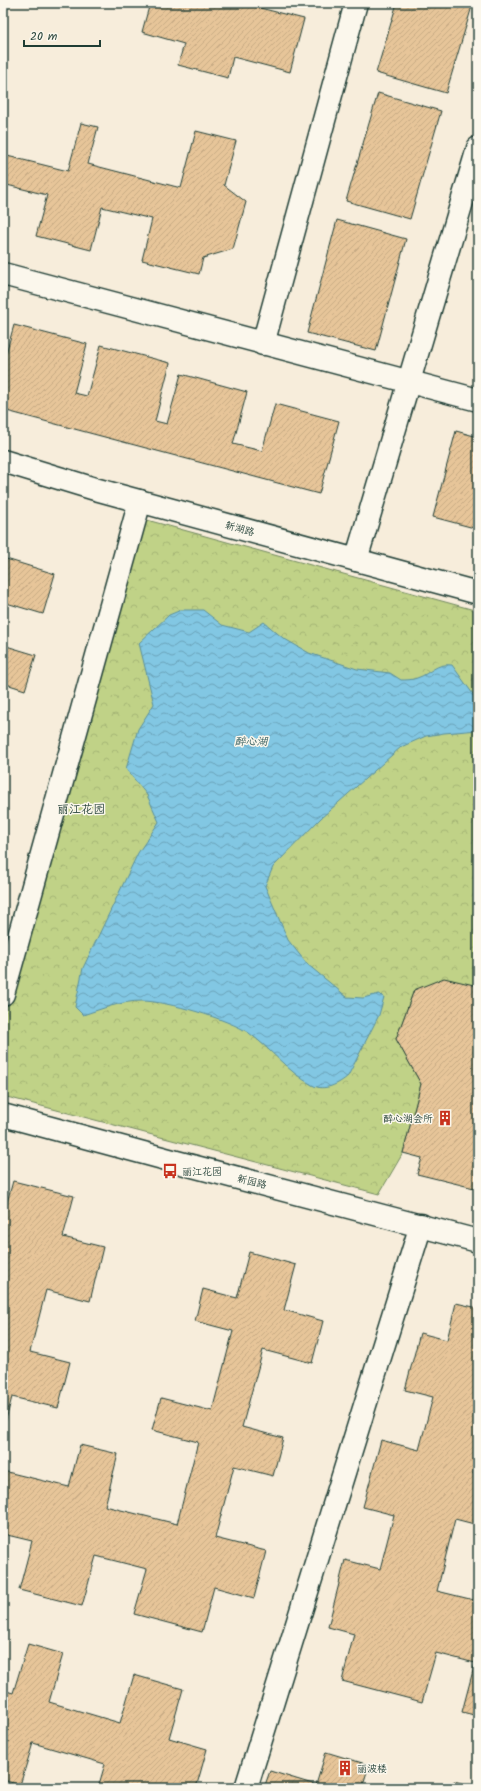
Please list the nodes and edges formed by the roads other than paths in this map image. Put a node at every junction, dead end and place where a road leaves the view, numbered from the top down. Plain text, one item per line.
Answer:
1 (356, 3) edge
2 (478, 148) edge
3 (3, 274) edge
4 (263, 344) junction
5 (408, 383) junction
6 (478, 400) edge
7 (3, 461) edge
8 (140, 501) junction
9 (356, 560) junction
10 (478, 593) edge
11 (3, 994) edge
12 (3, 1115) edge
13 (421, 1225) junction
14 (478, 1240) edge
15 (246, 1788) edge

1 - 4 street
2 - 5 street
3 - 4 street
4 - 5 street
5 - 6 street
5 - 9 street
7 - 8 street, 新湖路
8 - 9 street, 新湖路
8 - 11 street
9 - 10 street, 新湖路
12 - 13 street, 新园路
13 - 14 street, 新园路
13 - 15 street

